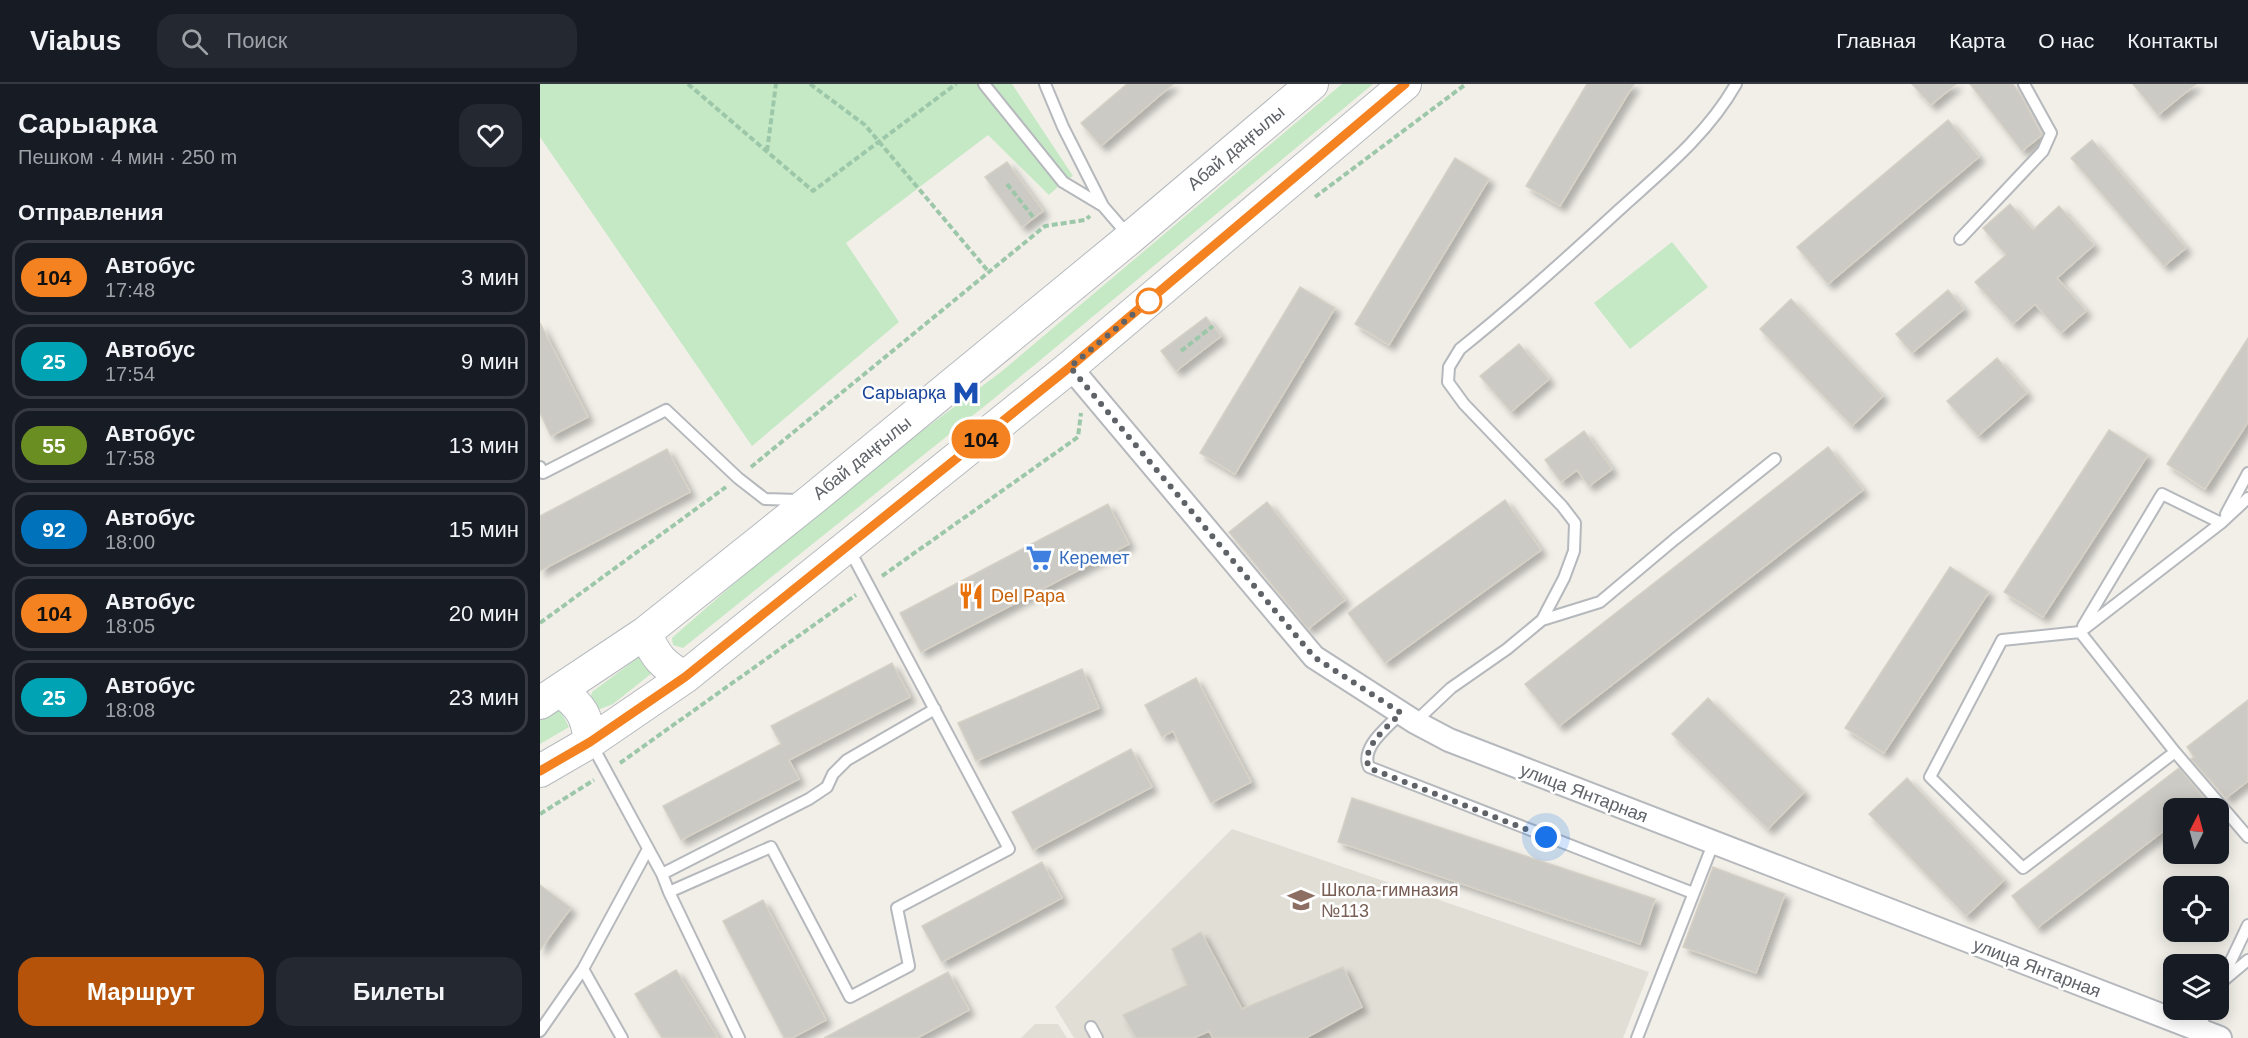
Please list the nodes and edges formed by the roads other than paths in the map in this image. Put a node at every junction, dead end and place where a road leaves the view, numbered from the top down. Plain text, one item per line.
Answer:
1 (984, 84) edge
2 (1045, 84) edge
3 (1312, 84) edge
4 (1405, 84) edge
5 (1736, 84) edge
6 (2024, 84) edge
7 (1103, 206) junction
8 (1130, 238) junction
9 (1960, 239) dead end
10 (1078, 376) junction
11 (1775, 459) dead end
12 (541, 472) edge
13 (2248, 473) edge
14 (814, 498) junction
15 (2248, 498) edge
16 (2221, 523) junction
17 (848, 546) junction
18 (1542, 620) junction
19 (2080, 632) junction
20 (645, 633) junction
21 (685, 677) junction
22 (550, 697) edge
23 (935, 709) junction
24 (1408, 718) junction
25 (590, 742) junction
26 (2175, 752) junction
27 (540, 771) edge
28 (2248, 837) edge
29 (1713, 844) junction
30 (648, 849) junction
31 (662, 874) junction
32 (669, 892) junction
33 (1694, 893) junction
34 (2248, 925) edge
35 (2248, 960) edge
36 (2229, 966) edge
37 (583, 969) junction
38 (2229, 977) edge
39 (2200, 1026) edge
40 (1091, 1027) dead end
41 (540, 1031) edge
42 (622, 1038) edge
43 (739, 1038) edge
44 (1097, 1038) edge
45 (1637, 1038) edge
46 (2220, 1038) edge

1 - 7 lane
2 - 7 lane
3 - 8 main road, Абай даңғылы
4 - 10 main road
5 - 18 lane
6 - 9 lane
7 - 8 lane
8 - 14 main road, Абай даңғылы
10 - 17 main road
10 - 24 street, улица Янтарная
11 - 18 lane
12 - 14 lane
13 - 16 lane
14 - 20 main road, Абай даңғылы
15 - 16 lane
16 - 19 lane
16 - 19 lane
17 - 21 main road
17 - 23 lane
18 - 24 lane
19 - 26 lane
19 - 26 lane
20 - 21 main road
20 - 22 main road, Абай даңғылы
21 - 25 main road
22 - 25 main road
23 - 31 lane
23 - 32 lane
24 - 29 street, улица Янтарная
24 - 33 lane
25 - 27 main road
25 - 30 lane
26 - 28 lane
29 - 33 lane
29 - 39 street, улица Янтарная
30 - 31 lane
30 - 37 lane
31 - 32 lane
32 - 43 lane
33 - 45 lane
34 - 36 lane
35 - 38 lane
37 - 41 lane
37 - 42 lane
39 - 46 street, улица Янтарная
40 - 44 lane

